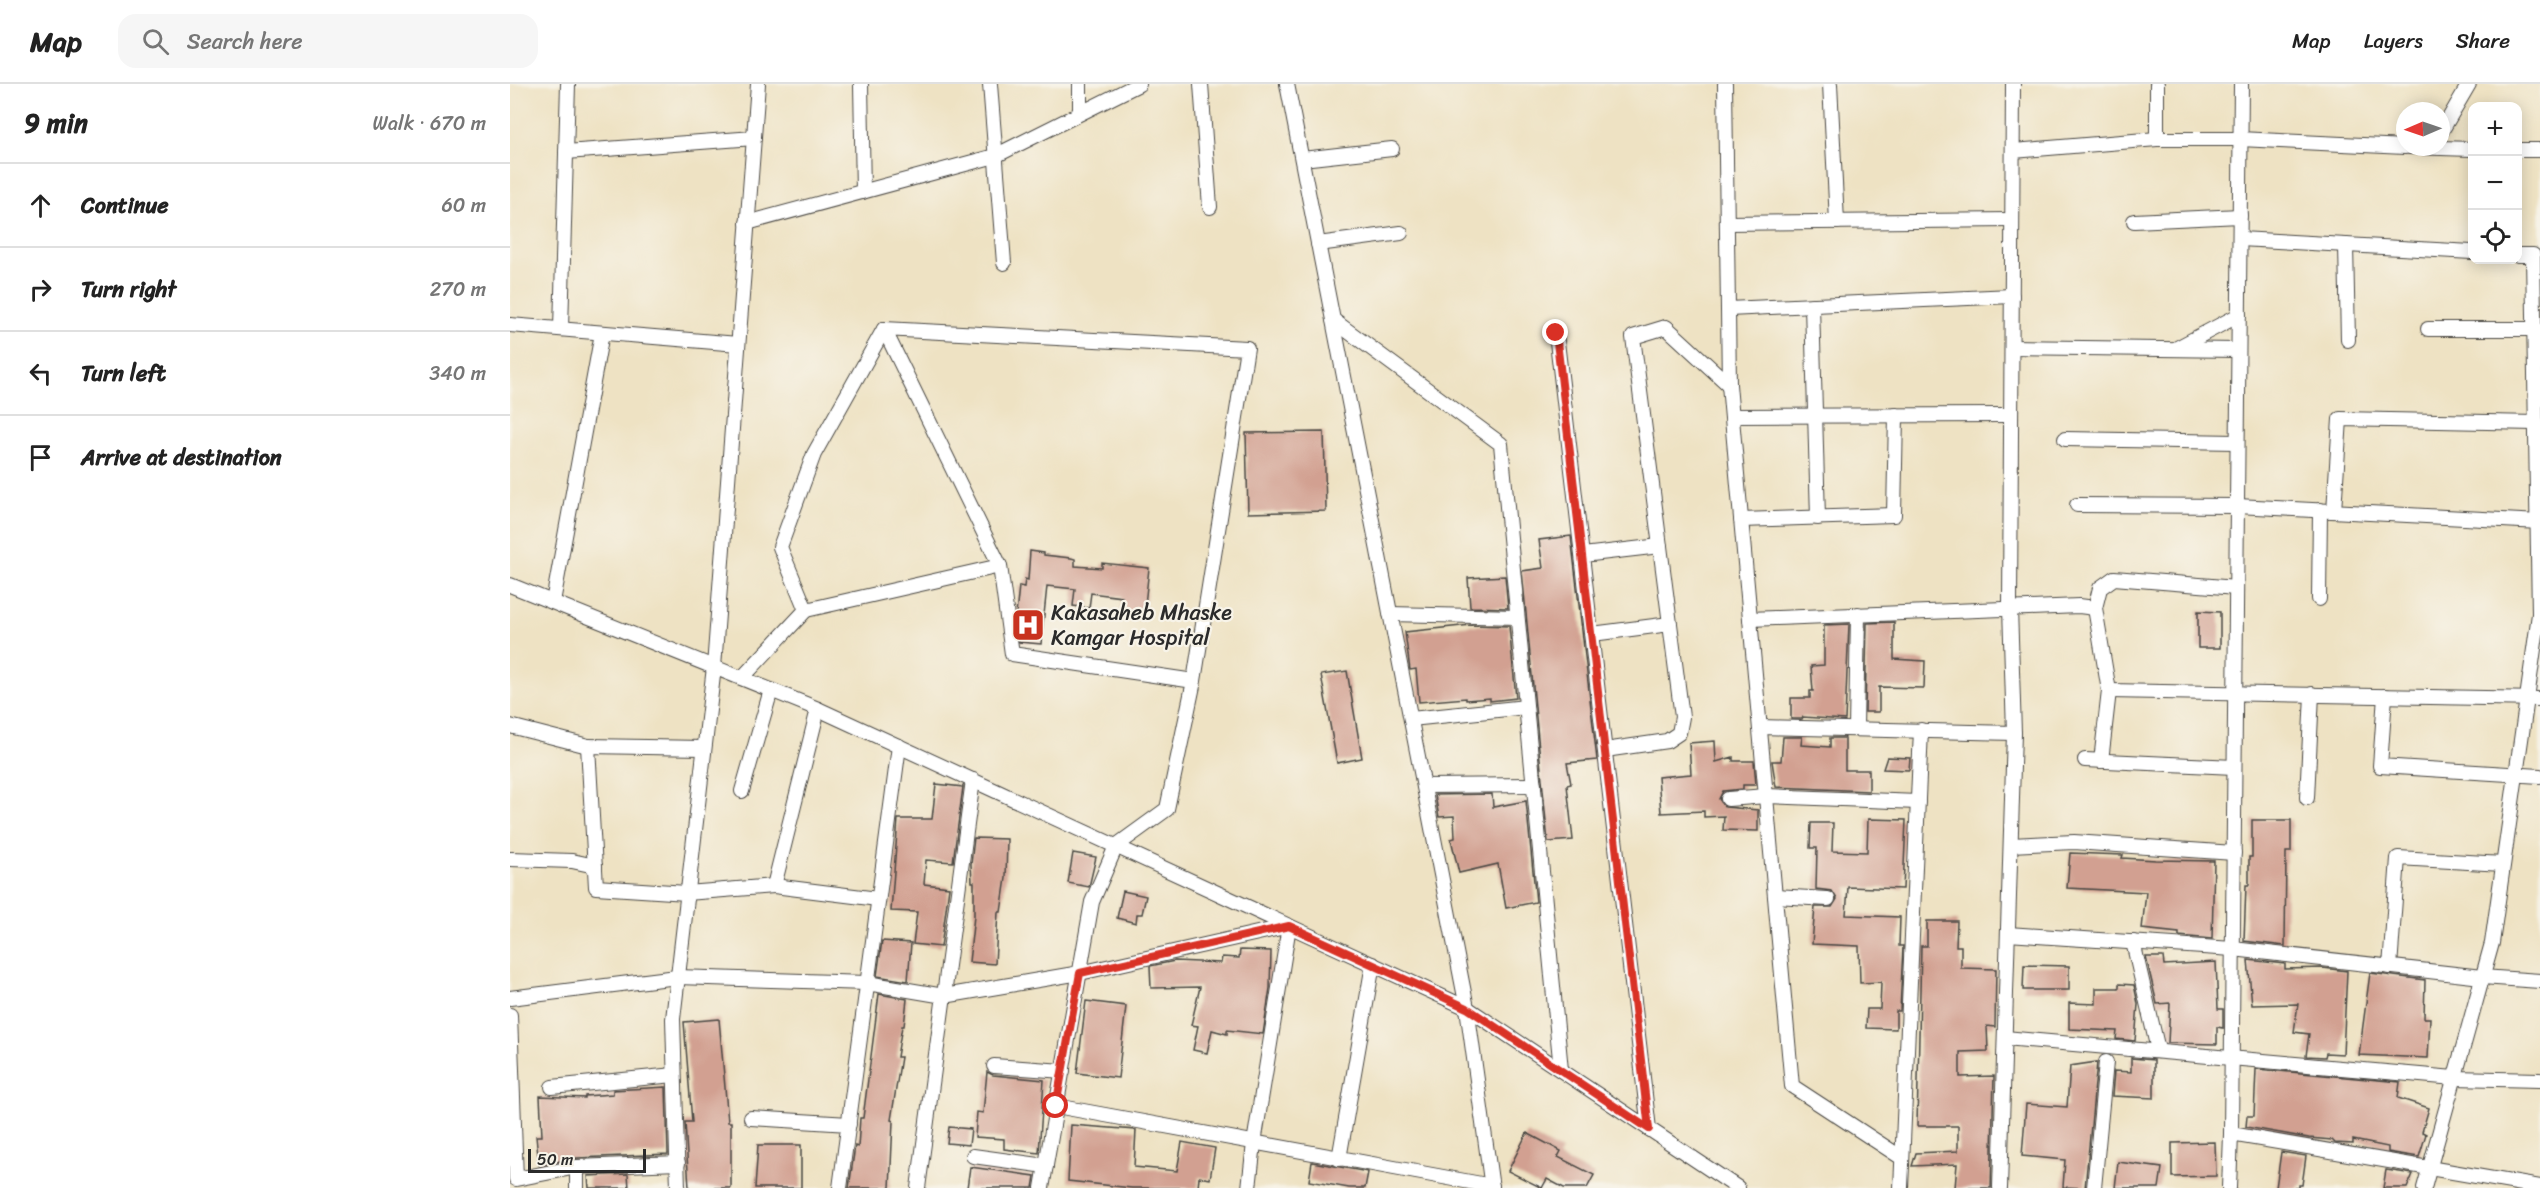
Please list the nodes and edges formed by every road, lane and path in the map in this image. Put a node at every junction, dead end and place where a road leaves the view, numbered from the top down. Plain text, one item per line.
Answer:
1 (568, 84) edge
2 (758, 84) edge
3 (861, 84) edge
4 (990, 84) edge
5 (1080, 84) edge
6 (1139, 84) edge
7 (1201, 84) edge
8 (1287, 84) edge
9 (1725, 84) edge
10 (1830, 84) edge
11 (2013, 84) edge
12 (2157, 84) edge
13 (2241, 84) edge
14 (2469, 84) edge
15 (1080, 113) junction
16 (2450, 117) edge
17 (754, 138) junction
18 (2157, 139) junction
19 (2240, 139) junction
20 (2396, 146) edge
21 (2450, 148) edge
22 (1392, 149) dead end
23 (2468, 149) edge
24 (2522, 150) edge
25 (2540, 150) edge
26 (2013, 151) junction
27 (566, 152) junction
28 (995, 156) junction
29 (1302, 159) junction
30 (863, 192) junction
31 (1210, 207) dead end
32 (2240, 216) junction
33 (2012, 220) junction
34 (2134, 221) dead end
35 (1837, 222) junction
36 (747, 223) junction
37 (1727, 223) junction
38 (1401, 233) dead end
39 (2240, 239) junction
40 (1318, 244) junction
41 (2346, 245) junction
42 (2468, 252) edge
43 (2522, 255) edge
44 (1004, 263) dead end
45 (2012, 296) junction
46 (1812, 305) junction
47 (1728, 309) junction
48 (2239, 315) junction
49 (1333, 320) junction
50 (510, 325) edge
51 (884, 328) junction
52 (561, 329) junction
53 (2428, 329) dead end
54 (2534, 329) junction
55 (602, 333) junction
56 (1556, 333) dead end
57 (2348, 340) dead end
58 (738, 344) junction
59 (2012, 347) junction
60 (2175, 349) junction
61 (2238, 350) junction
62 (1729, 385) junction
63 (1896, 415) junction
64 (2011, 415) junction
65 (1732, 416) junction
66 (1814, 416) junction
67 (2536, 423) junction
68 (2066, 440) dead end
69 (2237, 442) junction
70 (1740, 505) junction
71 (2077, 505) dead end
72 (2237, 506) junction
73 (2320, 510) junction
74 (2334, 511) junction
75 (1818, 518) junction
76 (1741, 520) junction
77 (1758, 520) junction
78 (2539, 522) edge
79 (1660, 546) junction
80 (1582, 555) junction
81 (1000, 566) junction
82 (510, 585) edge
83 (2236, 588) junction
84 (2319, 599) dead end
85 (553, 602) junction
86 (2010, 608) junction
87 (2095, 608) junction
88 (806, 610) junction
89 (1390, 614) junction
90 (1858, 614) junction
91 (1517, 617) junction
92 (1750, 619) junction
93 (1670, 624) junction
94 (1592, 634) junction
95 (714, 667) junction
96 (742, 678) junction
97 (1194, 681) junction
98 (771, 690) junction
99 (2109, 691) junction
100 (2235, 692) junction
101 (2313, 694) junction
102 (2385, 696) junction
103 (2533, 699) edge
104 (1526, 707) junction
105 (818, 709) junction
106 (1411, 719) junction
107 (510, 726) edge
108 (1760, 727) junction
109 (1856, 729) junction
110 (1921, 730) junction
111 (2014, 733) junction
112 (588, 746) junction
113 (898, 746) junction
114 (704, 748) junction
115 (1605, 750) junction
116 (2085, 760) dead end
117 (2101, 761) junction
118 (2234, 767) junction
119 (2516, 774) junction
120 (2540, 776) edge
121 (973, 780) junction
122 (1534, 785) junction
123 (1424, 786) junction
124 (742, 791) dead end
125 (1766, 796) junction
126 (2307, 798) dead end
127 (1728, 799) dead end
128 (1918, 802) junction
129 (2011, 845) junction
130 (1116, 846) junction
131 (2234, 853) junction
132 (510, 859) edge
133 (2504, 864) junction
134 (595, 866) junction
135 (774, 886) junction
136 (687, 893) junction
137 (1775, 896) junction
138 (878, 899) junction
139 (1828, 899) dead end
140 (1289, 926) junction
141 (2008, 934) junction
142 (2133, 942) junction
143 (2233, 949) junction
144 (1373, 964) junction
145 (2390, 967) junction
146 (1080, 973) junction
147 (2482, 977) junction
148 (677, 978) junction
149 (2540, 981) edge
150 (867, 983) junction
151 (944, 996) junction
152 (510, 998) edge
153 (1467, 1008) junction
154 (510, 1015) edge
155 (2005, 1038) junction
156 (2158, 1050) junction
157 (2232, 1057) junction
158 (2106, 1062) dead end
159 (994, 1066) dead end
160 (1561, 1070) junction
161 (1063, 1071) junction
162 (675, 1075) junction
163 (2454, 1078) junction
164 (2540, 1080) edge
165 (552, 1087) dead end
166 (1056, 1106) junction
167 (751, 1118) dead end
168 (849, 1124) junction
169 (1649, 1129) junction
170 (2231, 1134) junction
171 (1254, 1143) junction
172 (973, 1155) dead end
173 (1902, 1158) junction
174 (1340, 1159) junction
175 (678, 1163) junction
176 (1046, 1166) junction
177 (576, 1167) junction
178 (2430, 1168) junction
179 (1492, 1187) edge
180 (2540, 1187) edge
181 (577, 1188) edge
182 (678, 1188) edge
183 (840, 1188) edge
184 (918, 1188) edge
185 (1042, 1188) edge
186 (1249, 1188) edge
187 (1738, 1188) edge
188 (1900, 1188) edge
189 (2002, 1188) edge
190 (2094, 1188) edge
191 (2229, 1188) edge
192 (2424, 1188) edge

1 - 27 street
2 - 17 street
3 - 30 street
4 - 28 street
5 - 15 street
6 - 15 street
7 - 31 street
8 - 29 street
9 - 37 street
10 - 35 street
11 - 26 street
12 - 18 street
13 - 19 street
14 - 16 street
15 - 28 street
17 - 27 street
17 - 36 street
18 - 19 street
18 - 26 street
19 - 20 street
19 - 32 street
21 - 23 street
22 - 29 street
24 - 25 street
26 - 33 street
27 - 52 street
28 - 30 street
28 - 44 street
29 - 40 street
30 - 36 street
32 - 34 street
32 - 39 street
33 - 35 street
33 - 45 street
35 - 37 street
36 - 58 street
37 - 47 street
38 - 40 street
39 - 41 street
39 - 48 street
40 - 49 street
41 - 42 street
41 - 57 street
43 - 54 street
45 - 46 street
45 - 59 street
46 - 47 street
46 - 66 street
47 - 62 street
48 - 60 street
48 - 61 street
49 - 89 street
49 - 91 street
50 - 52 street
51 - 81 street
51 - 88 street
51 - 97 street
52 - 55 street
53 - 54 street
54 - 67 street
55 - 58 street
55 - 85 street
56 - 80 street
58 - 95 street
59 - 60 street
59 - 64 street
60 - 61 street
61 - 69 street
62 - 65 street
62 - 79 street
63 - 64 street
63 - 66 street
63 - 75 street
64 - 86 street
65 - 66 street
65 - 70 street
66 - 75 street
67 - 74 street
67 - 78 street
68 - 69 street
69 - 72 street
70 - 76 street
70 - 77 street
71 - 72 street
72 - 73 street
72 - 83 street
73 - 74 street
73 - 84 street
74 - 78 street
75 - 77 street
76 - 77 street
76 - 92 street
78 - 103 street
79 - 80 street
79 - 93 street
80 - 94 street
81 - 88 street
81 - 97 street
82 - 85 street
83 - 87 street
83 - 100 street
85 - 95 street
86 - 87 street
86 - 90 street
86 - 111 street
87 - 99 street
88 - 96 street
89 - 91 street
89 - 106 street
90 - 92 street
90 - 109 street
91 - 104 street
92 - 108 street
93 - 94 street
93 - 115 street
94 - 115 street
95 - 96 street
95 - 114 street
96 - 98 street
97 - 130 street
98 - 105 street
98 - 124 street
99 - 100 street
99 - 117 street
100 - 101 street
100 - 118 street
101 - 102 street
101 - 126 street
102 - 103 street
102 - 119 street
103 - 119 street
104 - 106 street
104 - 122 street
105 - 113 street
105 - 135 street
106 - 123 street
107 - 112 street
108 - 109 street
108 - 125 street
109 - 110 street
110 - 111 street
110 - 128 street
111 - 129 street
112 - 114 street
112 - 134 street
113 - 121 street
113 - 138 street
114 - 136 street
115 - 169 street
116 - 117 street
117 - 118 street
118 - 131 street
119 - 120 street
119 - 133 street
121 - 130 street
121 - 151 street
122 - 123 street
122 - 160 street
123 - 153 street
125 - 127 street
125 - 128 street
125 - 137 street
128 - 173 street
129 - 131 street
129 - 141 street
130 - 140 street
130 - 146 street
131 - 143 street
132 - 134 street
133 - 145 street
133 - 147 street
134 - 136 street
135 - 136 street
135 - 138 street
136 - 148 street
137 - 139 street
137 - 173 street
138 - 150 street
140 - 144 street
140 - 146 street
140 - 171 street
141 - 142 street
141 - 155 street
142 - 143 street
142 - 156 street
143 - 145 street
143 - 157 street
144 - 153 street
144 - 174 street
145 - 147 street
146 - 151 street
146 - 161 street
147 - 149 street
147 - 163 street
148 - 150 street
148 - 152 street
148 - 162 street
150 - 151 street
150 - 168 street
151 - 184 street
153 - 160 street
153 - 179 street
154 - 177 street
155 - 156 street
155 - 189 street
156 - 157 street
157 - 163 street
157 - 170 street
158 - 190 street
159 - 161 street
160 - 169 street
161 - 166 street
162 - 165 street
162 - 175 street
163 - 164 street
163 - 178 street
166 - 171 street
166 - 176 street
167 - 168 street
168 - 183 street
169 - 187 street
170 - 178 street
170 - 191 street
171 - 174 street
171 - 186 street
172 - 176 street
173 - 188 street
174 - 179 street
175 - 177 street
175 - 182 street
176 - 185 street
177 - 181 street
178 - 180 street
178 - 192 street

